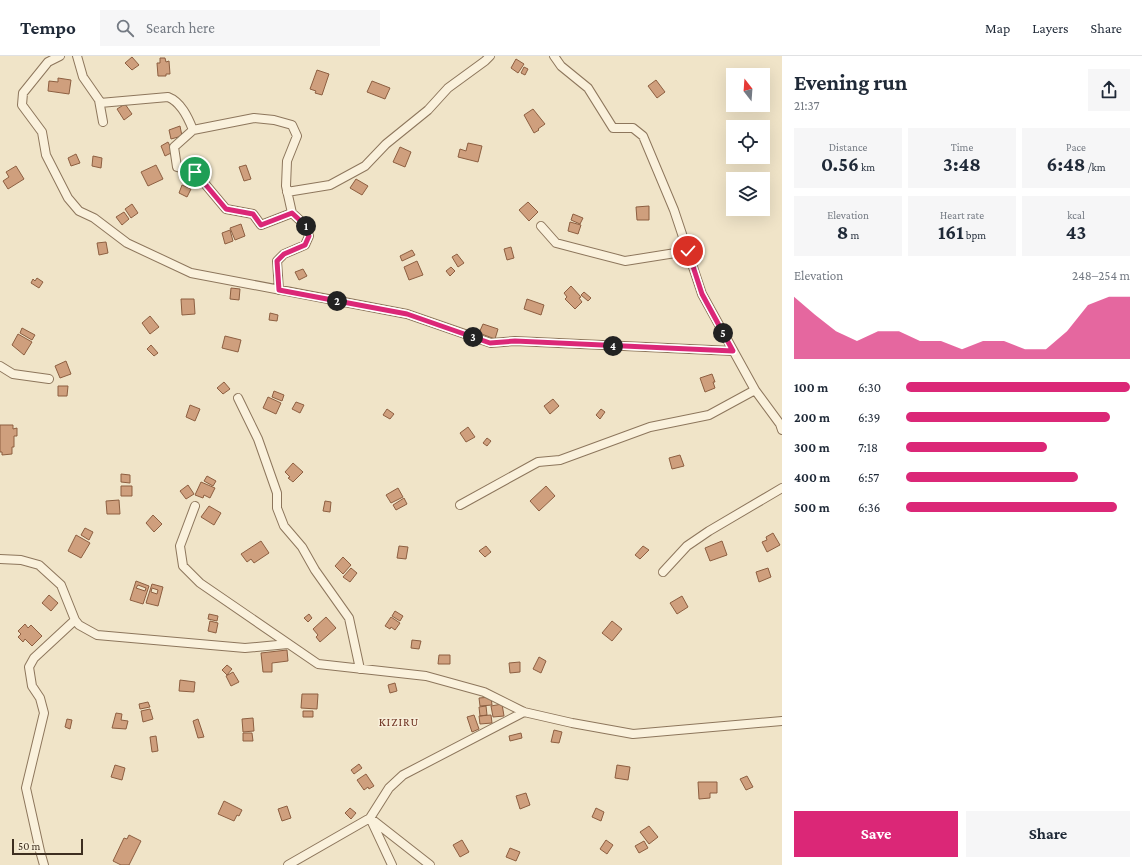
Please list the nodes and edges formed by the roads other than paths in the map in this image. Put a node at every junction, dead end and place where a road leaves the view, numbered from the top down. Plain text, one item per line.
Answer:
1 (60, 56) edge
2 (77, 56) edge
3 (490, 56) edge
4 (554, 56) edge
5 (100, 103) junction
6 (103, 122) dead end
7 (193, 130) junction
8 (288, 192) junction
9 (292, 213) junction
10 (541, 226) dead end
11 (688, 251) junction
12 (279, 290) junction
13 (733, 351) junction
14 (0, 366) edge
15 (49, 379) dead end
16 (755, 390) junction
17 (238, 398) dead end
18 (782, 430) edge
19 (782, 488) edge
20 (460, 504) dead end
21 (196, 506) dead end
22 (0, 559) edge
23 (663, 572) dead end
24 (75, 620) junction
25 (288, 644) junction
26 (360, 669) junction
27 (524, 712) junction
28 (782, 721) edge
29 (370, 818) junction
30 (44, 865) edge
31 (288, 865) edge
32 (392, 865) edge
33 (430, 865) edge

1 - 12 street
2 - 5 street
3 - 8 street
4 - 11 street
5 - 6 street
5 - 7 street
7 - 8 street
7 - 9 street
8 - 9 street
9 - 12 street
10 - 11 street
11 - 13 street
12 - 13 street
13 - 16 street
14 - 15 street
16 - 18 street
16 - 20 street
17 - 26 street
19 - 23 street
21 - 25 street
22 - 24 street
24 - 25 street
24 - 30 street
25 - 26 street
26 - 27 street
27 - 28 street
27 - 29 street
29 - 31 street
29 - 32 street
29 - 33 street

